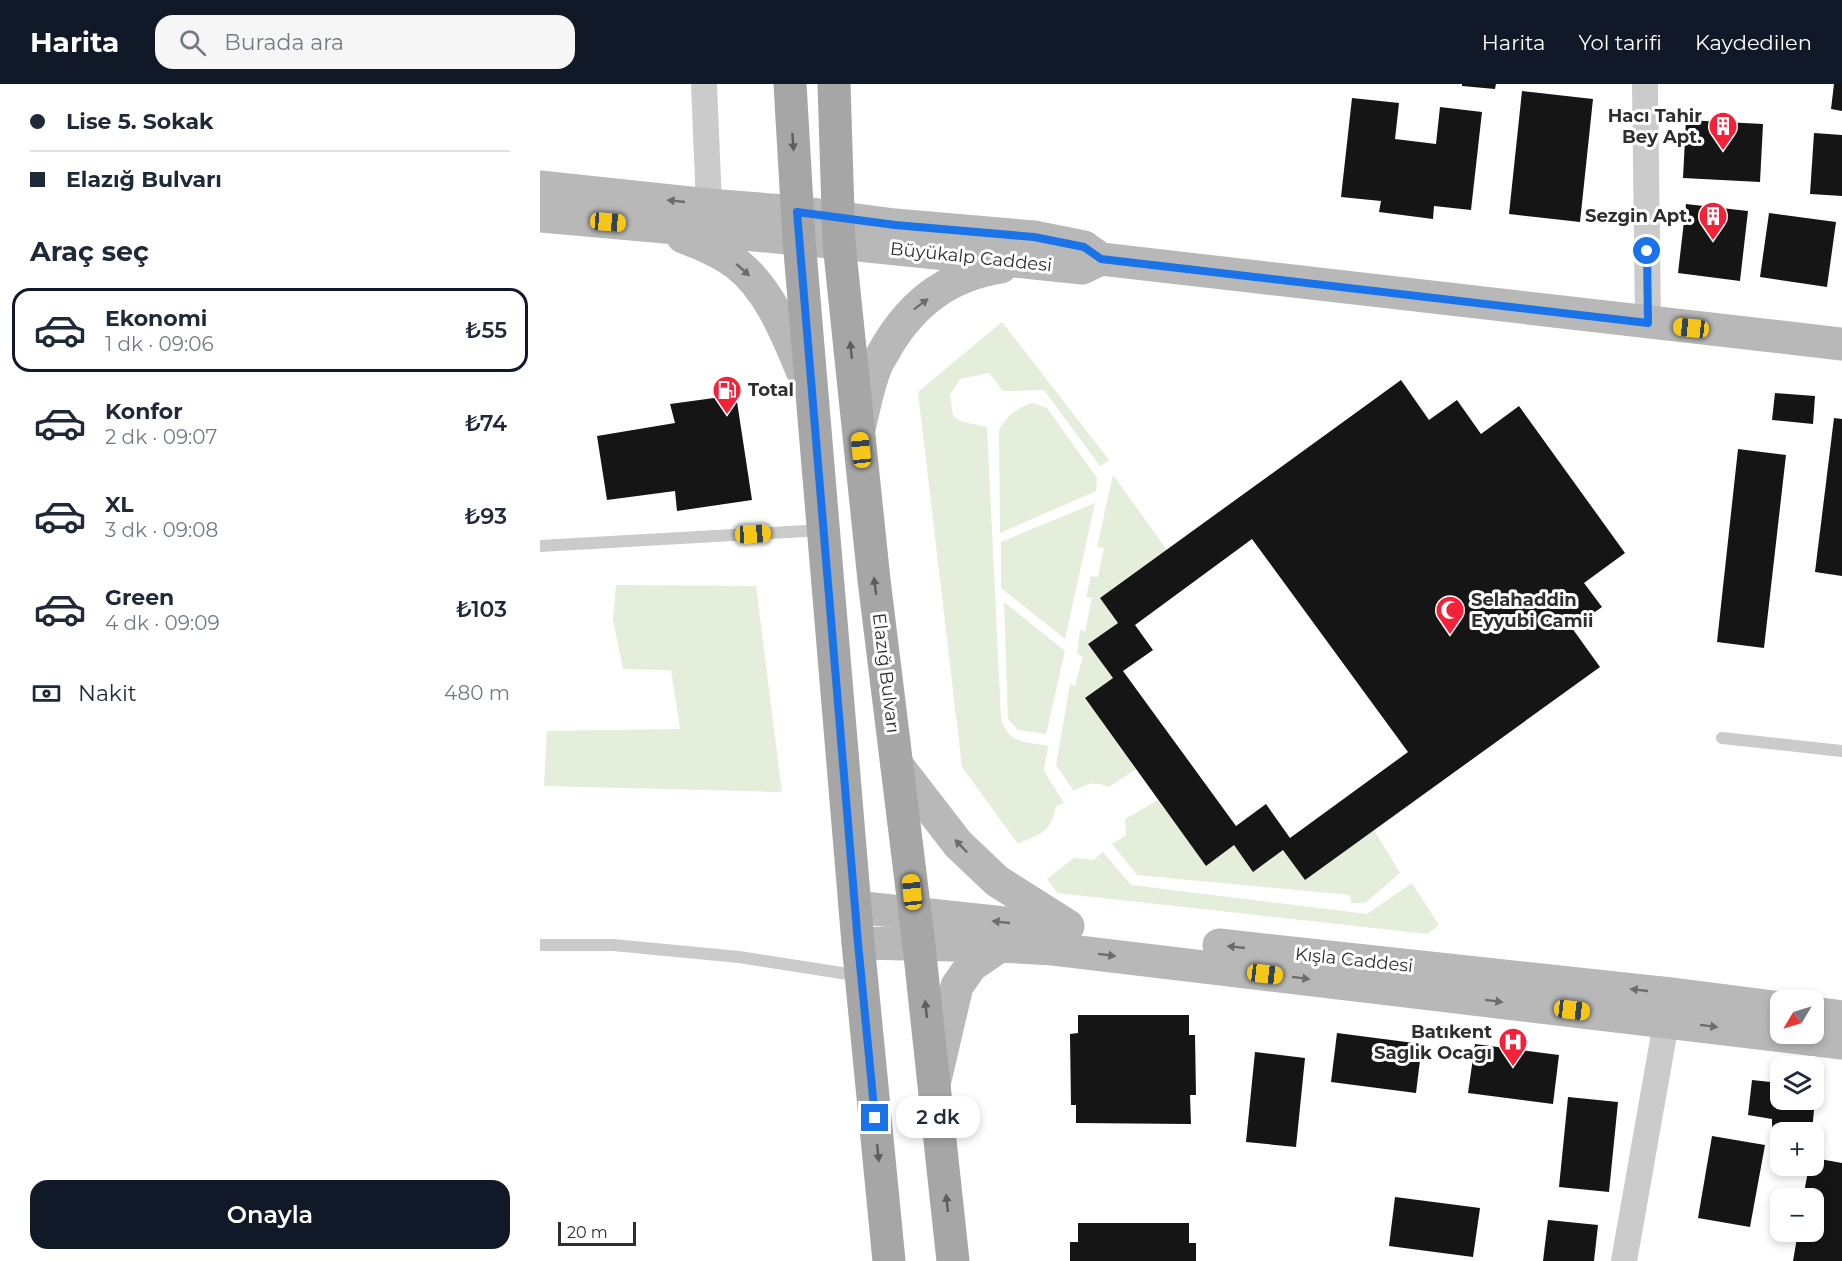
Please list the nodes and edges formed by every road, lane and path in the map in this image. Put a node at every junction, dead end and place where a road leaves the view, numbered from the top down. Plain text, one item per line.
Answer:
1 (704, 84) edge
2 (790, 84) edge
3 (834, 84) edge
4 (1645, 84) edge
5 (540, 187) edge
6 (709, 205) junction
7 (540, 216) edge
8 (653, 226) junction
9 (798, 226) junction
10 (839, 230) junction
11 (1101, 259) junction
12 (1022, 263) junction
13 (1648, 323) junction
14 (1842, 344) edge
15 (812, 394) junction
16 (859, 429) junction
17 (824, 530) junction
18 (540, 546) edge
19 (1722, 738) dead end
20 (1842, 752) edge
21 (897, 765) junction
22 (855, 907) junction
23 (915, 913) junction
24 (1075, 930) junction
25 (858, 943) junction
26 (540, 945) edge
27 (919, 946) junction
28 (1000, 946) junction
29 (861, 976) junction
30 (1669, 1007) junction
31 (1770, 1008) edge
32 (1824, 1014) edge
33 (1842, 1017) edge
34 (1842, 1043) edge
35 (933, 1085) junction
36 (889, 1261) edge
37 (953, 1261) edge
38 (1624, 1261) edge

1 - 6 street
2 -> 9 main road
3 - 10 main road, Elazığ Bulvarı
4 - 13 street
6 -> 5 street
6 - 9 street
7 - 8 street
8 - 9 street
8 -> 15 street
9 - 10 street, Büyükalp Caddesi
9 - 15 main road
10 - 11 street, Büyükalp Caddesi
10 - 12 street, Büyükalp Caddesi
16 -> 10 main road, Elazığ Bulvarı
11 - 12 street, Büyükalp Caddesi
11 - 13 street, Büyükalp Caddesi
16 -> 12 street
13 - 14 street, Büyükalp Caddesi
15 - 17 main road
21 -> 16 main road, Elazığ Bulvarı
17 - 18 lane
17 - 22 main road
19 - 20 lane
21 - 23 main road, Elazığ Bulvarı
24 -> 21 street
22 - 23 street, Kışla Caddesi
22 - 25 main road
24 -> 23 street, Kışla Caddesi
23 - 27 main road, Elazığ Bulvarı
30 -> 24 street, Kışla Caddesi
25 - 27 street
25 - 29 main road
26 - 29 lane
27 - 28 street
35 -> 27 main road, Elazığ Bulvarı
28 -> 30 street
28 - 35 street
29 -> 36 main road
30 - 31 street, Kışla Caddesi
30 -> 34 street
30 - 38 street
32 - 33 street
37 -> 35 main road, Elazığ Bulvarı

